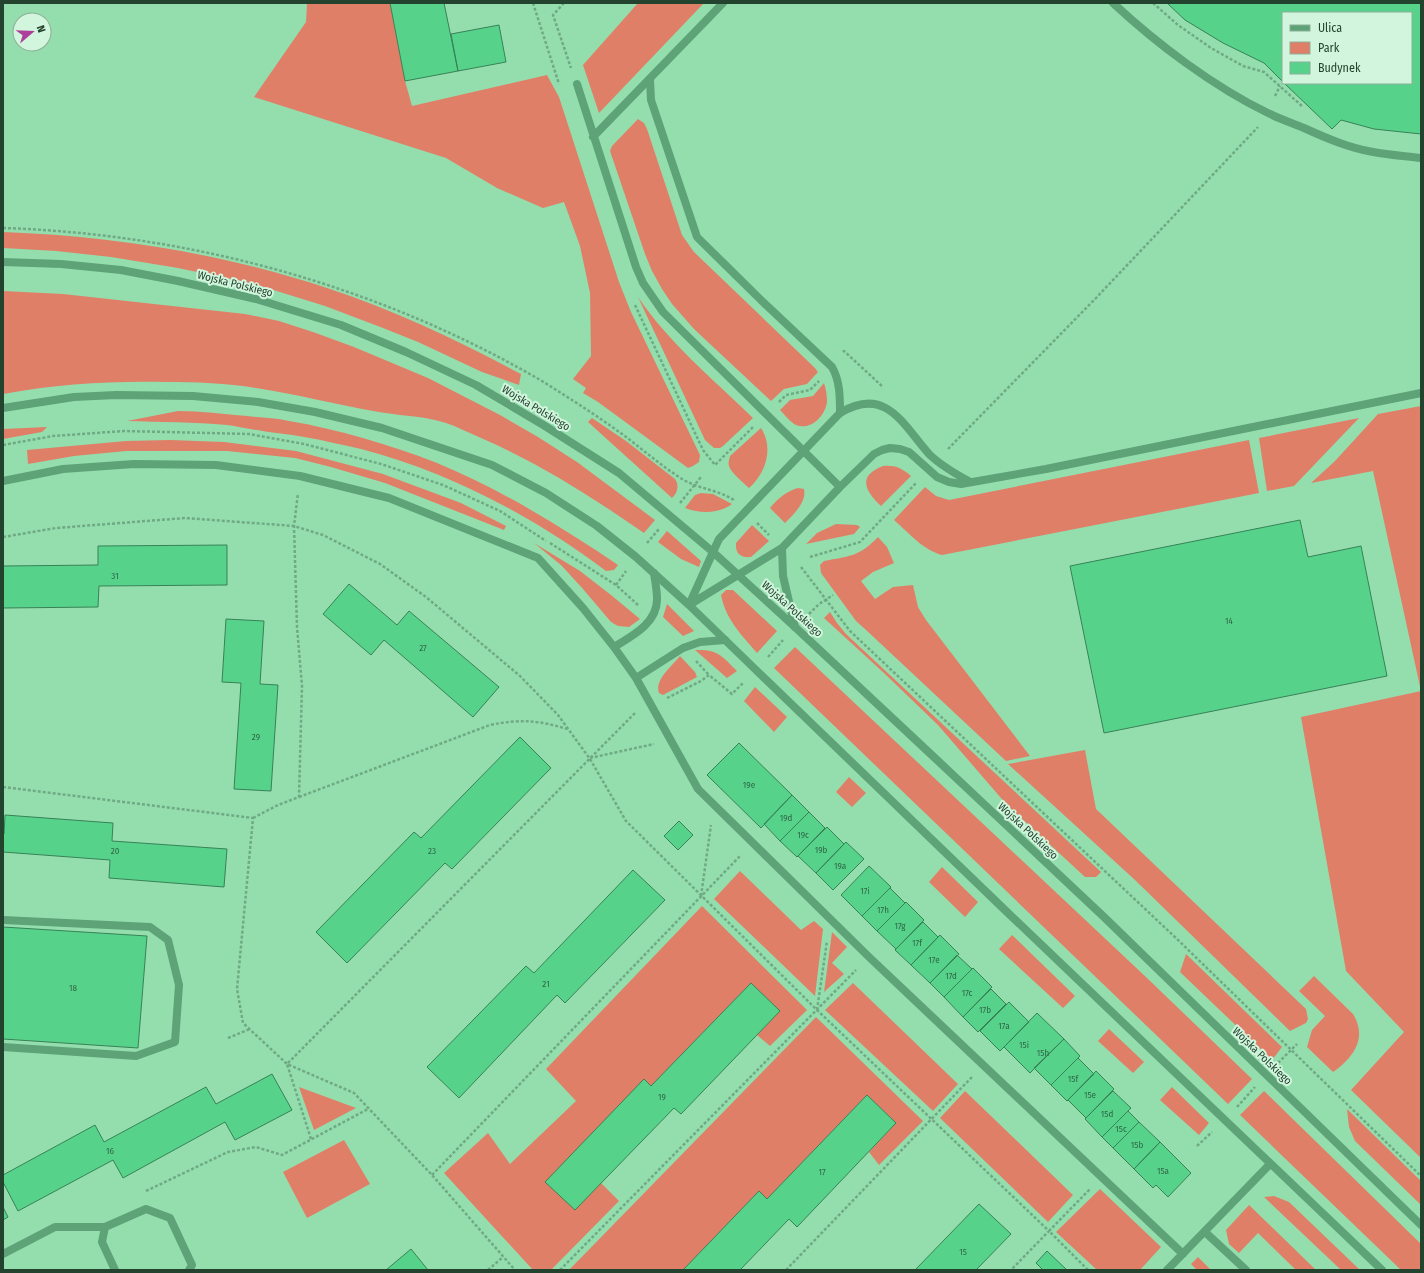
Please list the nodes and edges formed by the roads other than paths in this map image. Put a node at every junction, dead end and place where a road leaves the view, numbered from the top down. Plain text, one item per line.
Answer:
1 (723, 3) edge
2 (1113, 3) edge
3 (650, 80) junction
4 (577, 84) road end
5 (593, 137) junction
6 (1421, 158) edge
7 (3, 262) edge
8 (1421, 393) edge
9 (3, 408) edge
10 (840, 413) junction
11 (804, 452) junction
12 (3, 481) edge
13 (970, 482) junction
14 (840, 487) junction
15 (782, 548) junction
16 (713, 552) junction
17 (654, 573) junction
18 (738, 575) junction
19 (689, 605) junction
20 (795, 627) junction
21 (726, 640) junction
22 (614, 647) junction
23 (636, 678) junction
24 (3, 920) edge
25 (3, 1047) edge
26 (1270, 1164) junction
27 (1421, 1225) edge
28 (105, 1227) junction
29 (1205, 1232) junction
30 (3, 1254) edge
31 (1183, 1254) junction
32 (1174, 1263) junction
33 (115, 1270) edge
34 (189, 1270) edge
35 (1167, 1270) edge
36 (1180, 1270) edge
37 (1246, 1270) edge
38 (1382, 1270) edge

1 - 3 street
2 - 6 street
3 - 5 street
3 - 10 street
4 - 5 street
5 - 11 street
7 - 16 street, Wojska Polskiego
8 - 13 street
9 - 17 street
10 - 11 street
10 - 13 street
11 - 14 street
11 - 16 street
12 - 22 street
13 - 14 street
14 - 15 street
15 - 18 street
15 - 20 street
16 - 18 street, Wojska Polskiego
16 - 19 street
17 - 19 street
17 - 22 street
18 - 19 street
18 - 20 street, Wojska Polskiego
19 - 21 street
20 - 27 street, Wojska Polskiego
21 - 23 street
21 - 26 street
22 - 23 street
23 - 31 street
24 - 25 street
26 - 29 street
26 - 38 street
28 - 30 street
28 - 33 street
28 - 34 street
29 - 31 street
29 - 37 street
31 - 32 street
32 - 35 street
32 - 36 street

